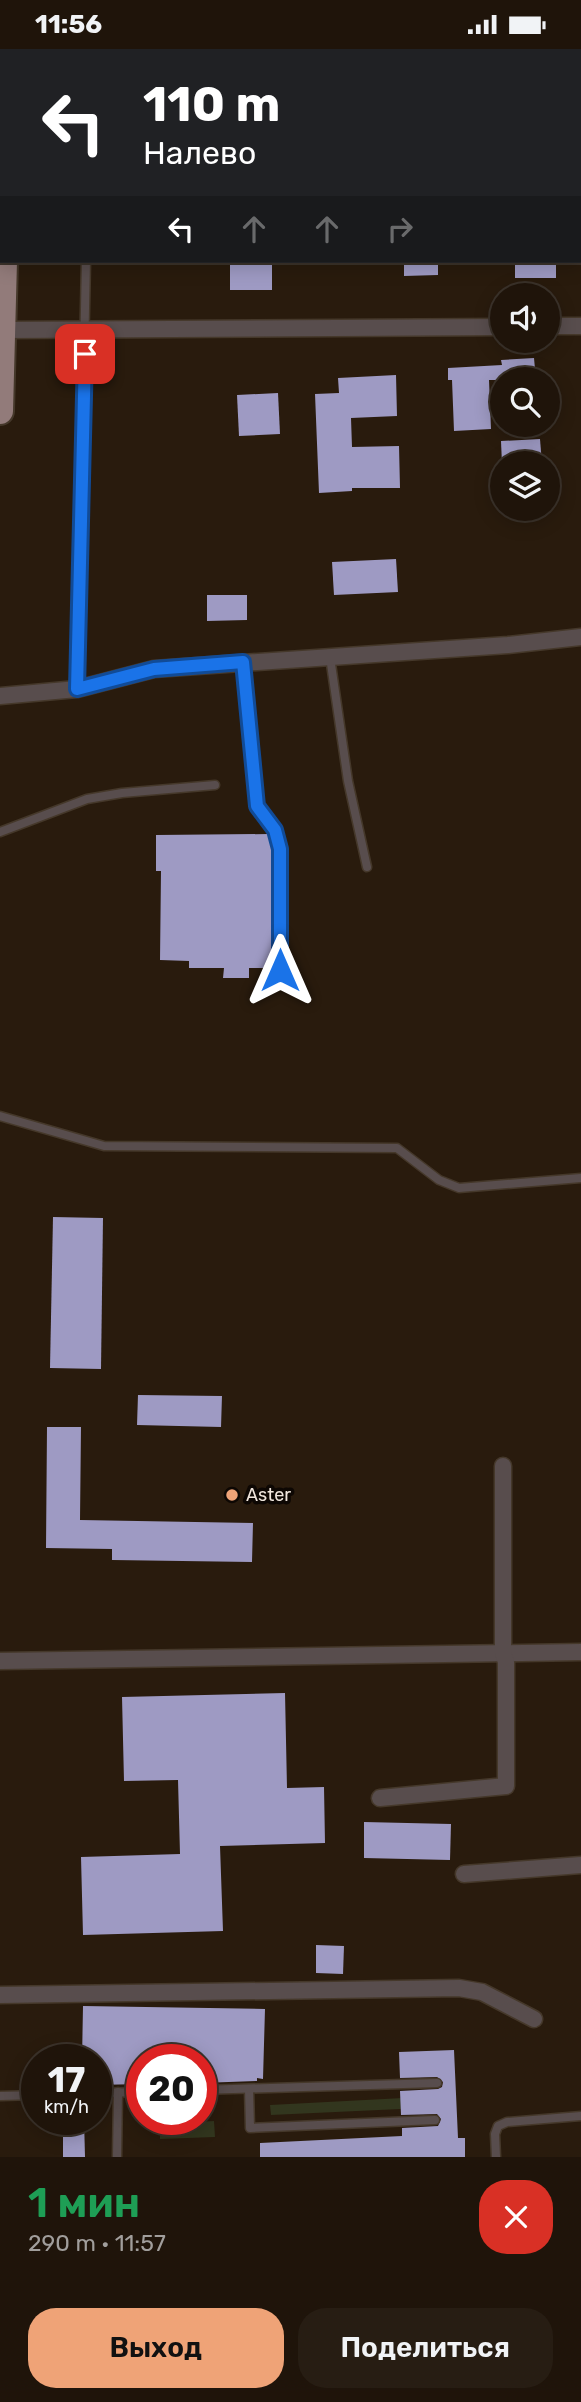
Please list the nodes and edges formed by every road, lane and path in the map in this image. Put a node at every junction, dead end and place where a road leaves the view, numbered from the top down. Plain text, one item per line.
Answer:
1 (4, 263) edge
2 (86, 263) edge
3 (560, 326) edge
4 (581, 326) edge
5 (490, 327) edge
6 (86, 329) junction
7 (3, 330) junction
8 (0, 411) edge
9 (581, 637) edge
10 (330, 657) junction
11 (243, 662) junction
12 (77, 689) junction
13 (0, 696) edge
14 (215, 785) dead end
15 (0, 832) edge
16 (368, 867) dead end
17 (280, 970) dead end
18 (0, 1116) edge
19 (581, 1178) edge
20 (503, 1466) dead end
21 (503, 1653) junction
22 (581, 1653) edge
23 (0, 1661) edge
24 (380, 1798) dead end
25 (581, 1865) edge
26 (464, 1874) dead end
27 (0, 1995) edge
28 (534, 2019) dead end
29 (437, 2083) dead end
30 (248, 2089) junction
31 (217, 2090) edge
32 (112, 2092) edge
33 (118, 2092) junction
34 (126, 2092) edge
35 (21, 2095) edge
36 (0, 2096) edge
37 (581, 2116) edge
38 (435, 2120) dead end
39 (117, 2157) edge
40 (496, 2157) edge

1 - 7 main road
2 - 6 lane
3 - 4 street
5 - 6 street
6 - 7 street
6 - 12 lane
7 - 8 main road
9 - 10 street
10 - 11 street
10 - 16 lane
11 - 12 street
11 - 17 lane
12 - 13 street
14 - 15 lane
18 - 19 lane
20 - 21 street
21 - 22 street
21 - 23 street
21 - 24 street
25 - 26 street
27 - 28 street
29 - 30 lane
30 - 31 lane
30 - 38 lane
32 - 33 lane
33 - 34 lane
33 - 39 lane
35 - 36 lane
37 - 40 lane

